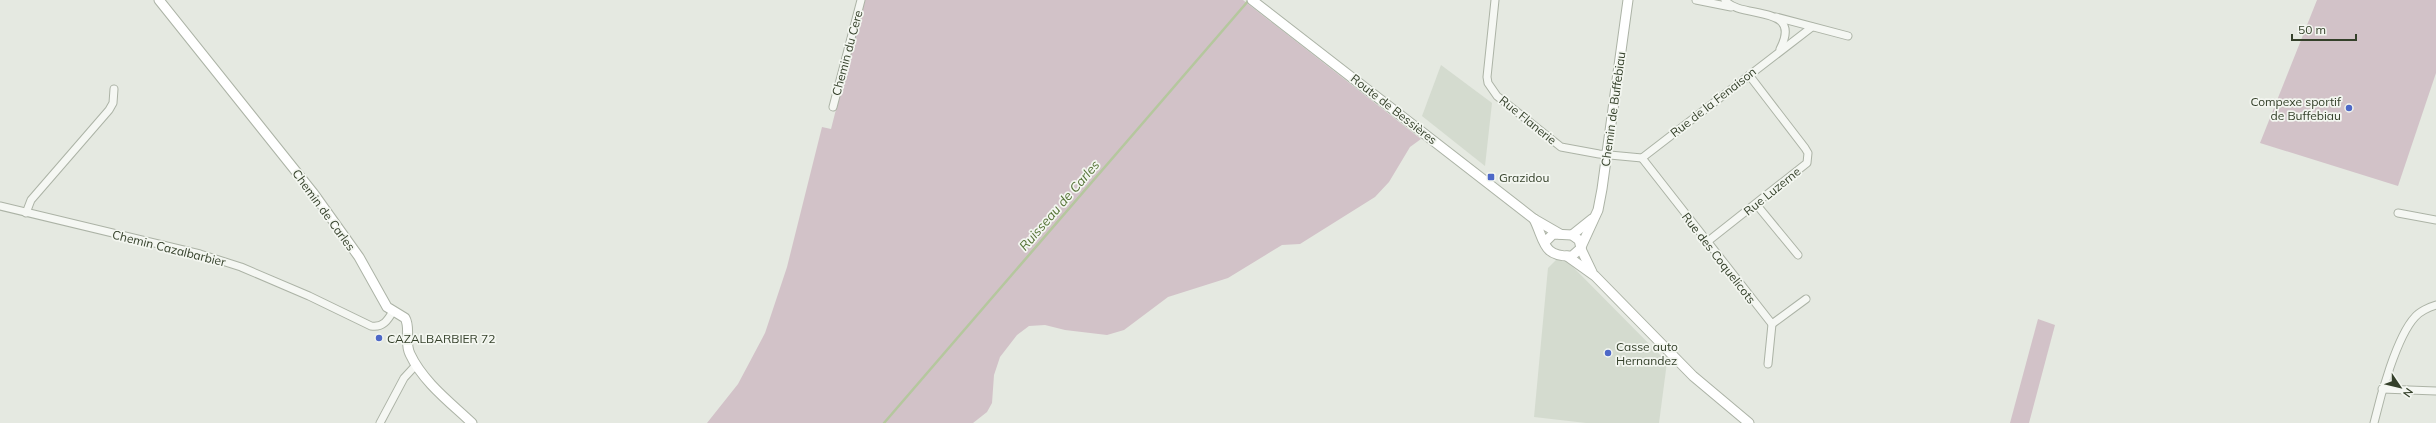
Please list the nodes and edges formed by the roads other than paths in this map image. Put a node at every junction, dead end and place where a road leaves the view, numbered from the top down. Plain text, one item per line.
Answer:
1 (159, 0) edge
2 (861, 0) edge
3 (1495, 0) edge
4 (1628, 0) edge
5 (1696, 0) edge
6 (1724, 0) edge
7 (1255, 2) edge
8 (1731, 7) junction
9 (1772, 16) junction
10 (1812, 26) junction
11 (1848, 36) dead end
12 (1778, 51) junction
13 (1749, 75) junction
14 (114, 89) dead end
15 (833, 107) dead end
16 (1607, 155) junction
17 (1642, 158) junction
18 (1756, 204) junction
19 (0, 206) edge
20 (26, 213) junction
21 (2398, 213) dead end
22 (1595, 216) junction
23 (1534, 219) junction
24 (2436, 220) edge
25 (1560, 234) junction
26 (1572, 235) junction
27 (1545, 242) junction
28 (1707, 242) junction
29 (1581, 248) junction
30 (1798, 255) dead end
31 (1567, 256) junction
32 (1595, 276) junction
33 (1806, 299) dead end
34 (2436, 305) edge
35 (393, 311) junction
36 (1772, 324) junction
37 (1768, 364) dead end
38 (416, 365) junction
39 (2382, 389) junction
40 (2436, 391) edge
41 (380, 423) edge
42 (472, 423) edge
43 (1749, 423) edge
44 (2374, 423) edge

1 - 35 street, Chemin de Carles
2 - 15 street, Chemin du Cere
3 - 16 street, Rue Flanerie
4 - 16 street, Chemin de Buffebiau
5 - 8 street
6 - 8 street
7 - 23 street, Route de Bessières
8 - 9 street
9 - 10 street
9 - 12 street
10 - 11 street
10 - 12 street, Rue de la Fenaison
12 - 13 street, Rue de la Fenaison
13 - 17 street, Rue de la Fenaison
13 - 18 street, Rue Luzerne
14 - 20 street
16 - 17 street
16 - 22 street, Chemin de Buffebiau
17 - 28 street, Rue des Coquelicots
18 - 28 street, Rue Luzerne
18 - 30 street
19 - 20 street, Chemin Cazalbarbier
20 - 35 street, Chemin Cazalbarbier
21 - 24 street
22 - 26 street
22 - 29 street, Chemin de Buffebiau
23 - 25 street, Route de Bessières
23 - 27 street, Route de Bessières
25 - 26 street, Route de Bessières
25 - 27 street
26 - 29 street, Route de Bessières
27 - 31 street, Route de Bessières
28 - 36 street, Rue des Coquelicots
29 - 31 street
29 - 32 street, Route de Bessières
31 - 32 street, Route de Bessières
32 - 43 street, Route de Bessières
33 - 36 street
34 - 39 street
35 - 38 street, Chemin de Carles
36 - 37 street
38 - 41 street
38 - 42 street, Chemin de Carles
39 - 40 street
39 - 44 street

